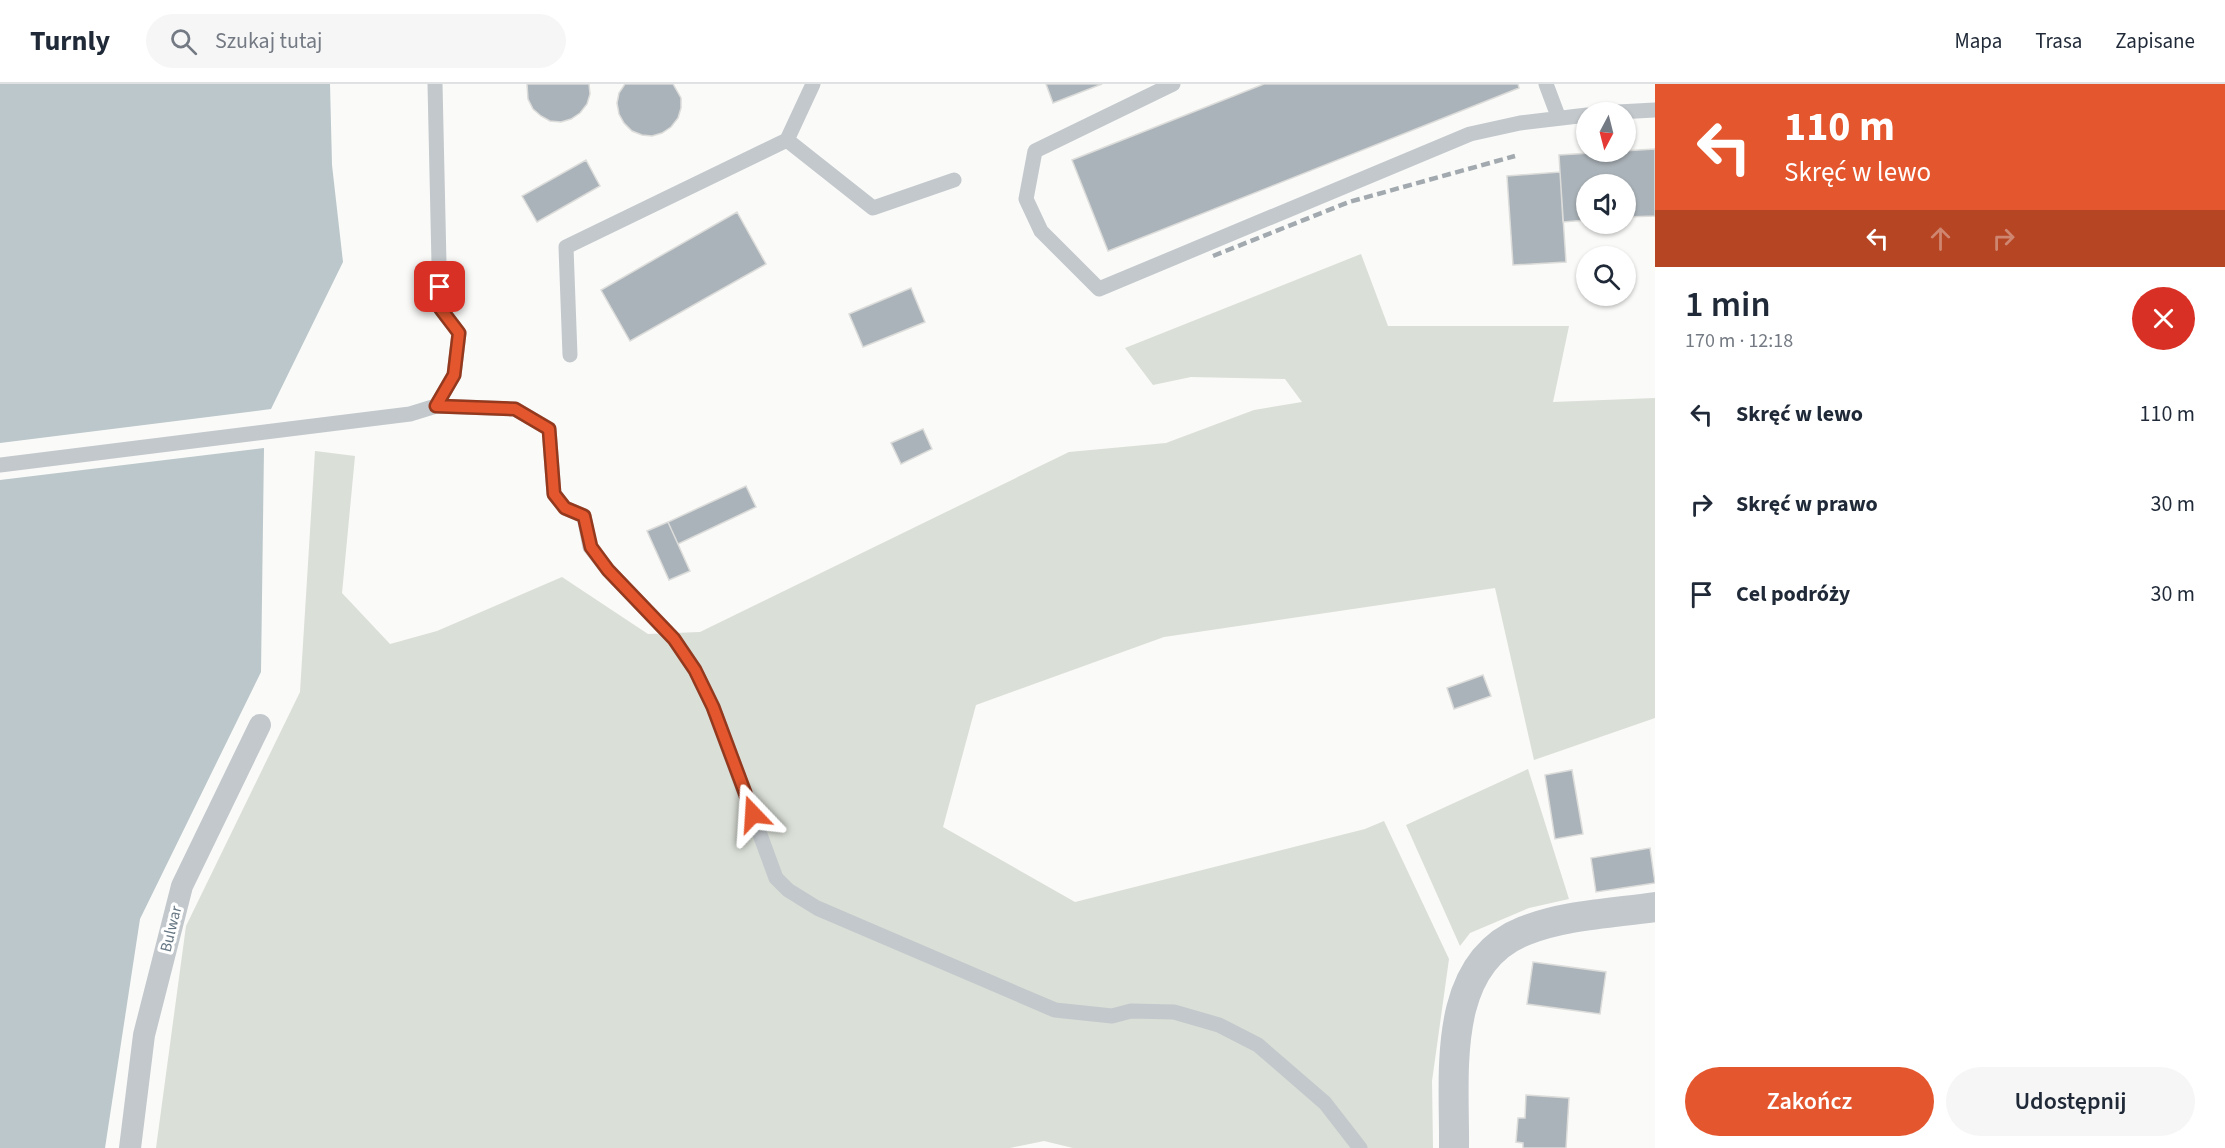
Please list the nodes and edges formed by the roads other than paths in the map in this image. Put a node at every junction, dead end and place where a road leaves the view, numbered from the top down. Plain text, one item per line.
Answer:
1 (435, 84) edge
2 (813, 84) edge
3 (1546, 84) edge
4 (1168, 85) edge
5 (1655, 110) edge
6 (1636, 111) edge
7 (1576, 116) edge
8 (1558, 117) junction
9 (787, 140) junction
10 (954, 180) dead end
11 (570, 355) dead end
12 (436, 406) junction
13 (0, 465) edge
14 (260, 725) dead end
15 (1655, 907) edge
16 (130, 1148) edge
17 (1360, 1148) edge
18 (1454, 1148) edge

1 - 12 lane
2 - 9 lane
3 - 8 lane
4 - 8 lane
5 - 6 lane
7 - 8 lane
9 - 10 lane
9 - 11 lane
12 - 13 lane
12 - 17 lane
14 - 16 street, Bulwar
15 - 18 street

